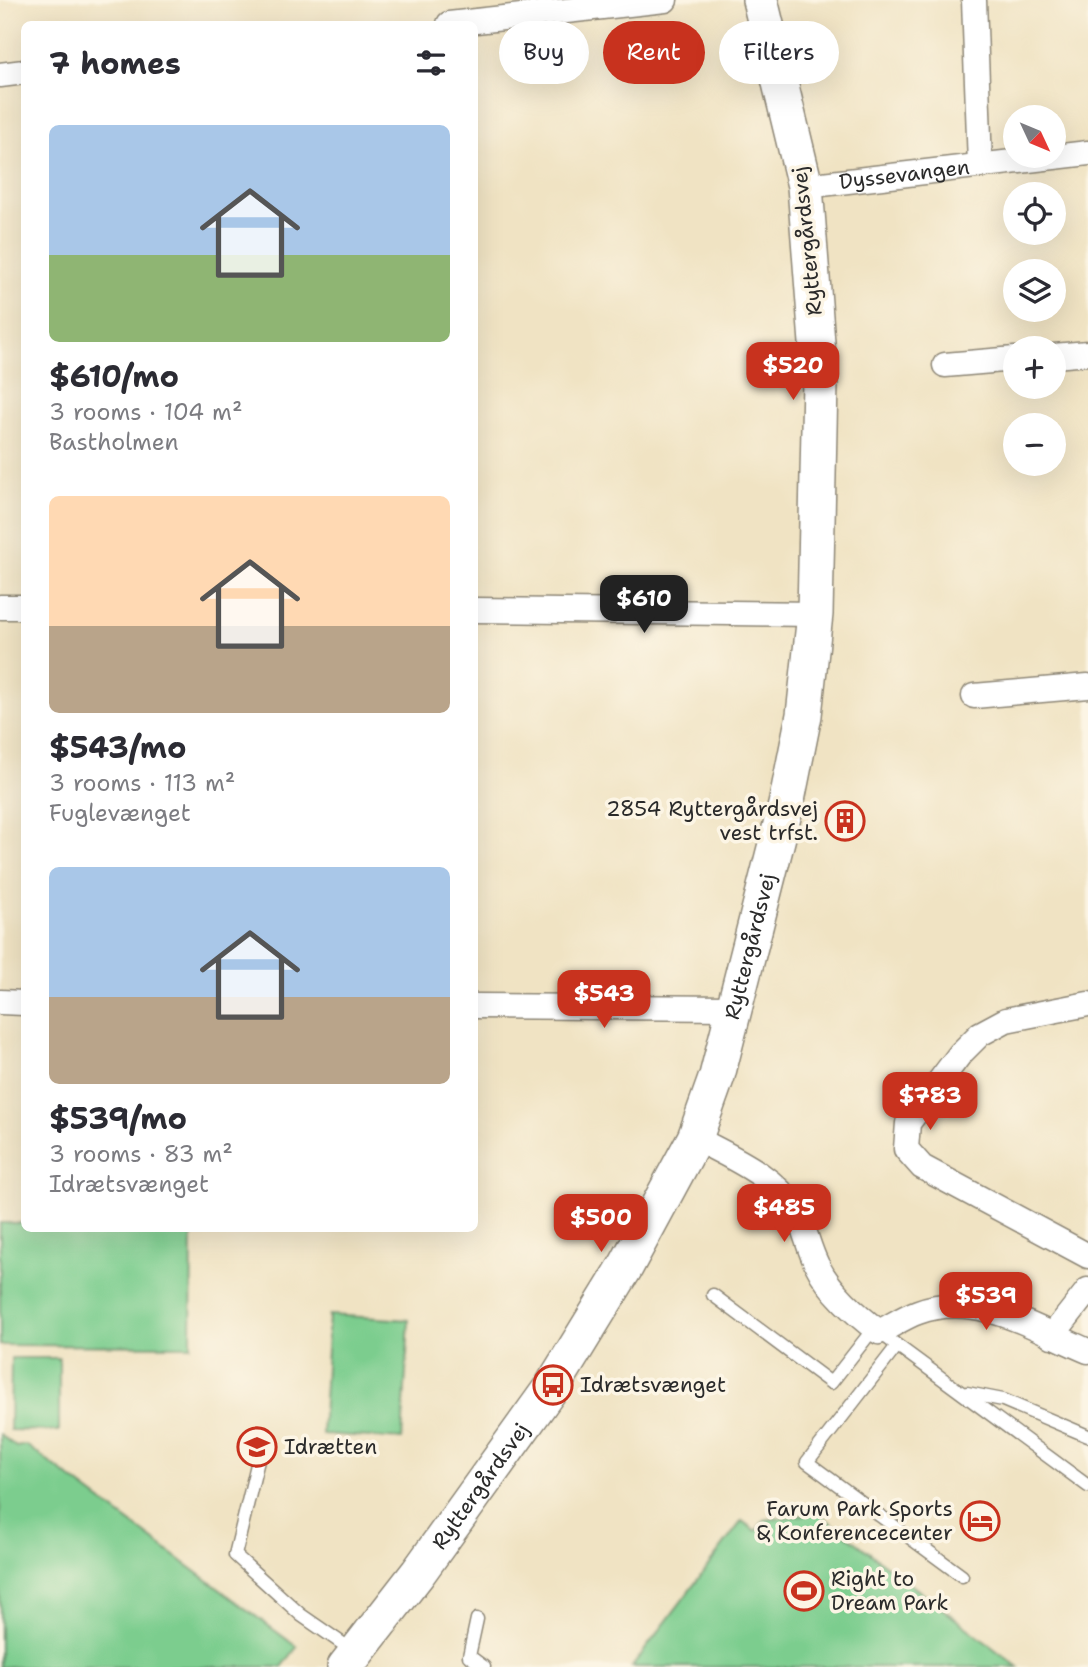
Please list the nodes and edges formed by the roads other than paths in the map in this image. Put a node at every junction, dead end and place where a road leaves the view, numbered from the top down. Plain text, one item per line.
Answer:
1 (665, 0) edge
2 (760, 0) edge
3 (974, 0) edge
4 (640, 1) edge
5 (474, 21) edge
6 (21, 72) edge
7 (0, 75) edge
8 (1088, 153) edge
9 (980, 165) junction
10 (805, 186) junction
11 (1088, 352) edge
12 (1066, 355) edge
13 (1003, 360) edge
14 (945, 365) dead end
15 (0, 607) edge
16 (21, 607) edge
17 (478, 611) edge
18 (815, 614) junction
19 (1088, 686) edge
20 (974, 696) dead end
21 (0, 1002) edge
22 (21, 1003) edge
23 (1088, 1004) edge
24 (478, 1006) edge
25 (733, 1008) junction
26 (695, 1138) junction
27 (1088, 1256) edge
28 (1088, 1290) edge
29 (713, 1295) dead end
30 (883, 1336) junction
31 (1052, 1336) junction
32 (1088, 1351) edge
33 (960, 1392) junction
34 (1088, 1436) edge
35 (261, 1448) dead end
36 (1087, 1482) edge
37 (961, 1576) dead end
38 (477, 1619) dead end
39 (350, 1660) edge
40 (484, 1667) edge

1 - 4 street
2 - 10 street, Ryttergårdsvej
3 - 9 street
4 - 5 street
6 - 7 street
8 - 9 street, Dyssevangen
9 - 10 street, Dyssevangen
10 - 18 street, Ryttergårdsvej
11 - 12 street
13 - 14 street
15 - 16 street
17 - 18 street
18 - 25 street, Ryttergårdsvej
19 - 20 street
21 - 22 street
23 - 27 street
24 - 25 street
25 - 26 street, Ryttergårdsvej
26 - 30 street
26 - 39 street, Ryttergårdsvej
28 - 31 street
29 - 30 lane
30 - 31 street
30 - 33 lane
30 - 37 lane
31 - 32 street
33 - 34 lane
33 - 36 lane
35 - 39 lane
38 - 40 lane

